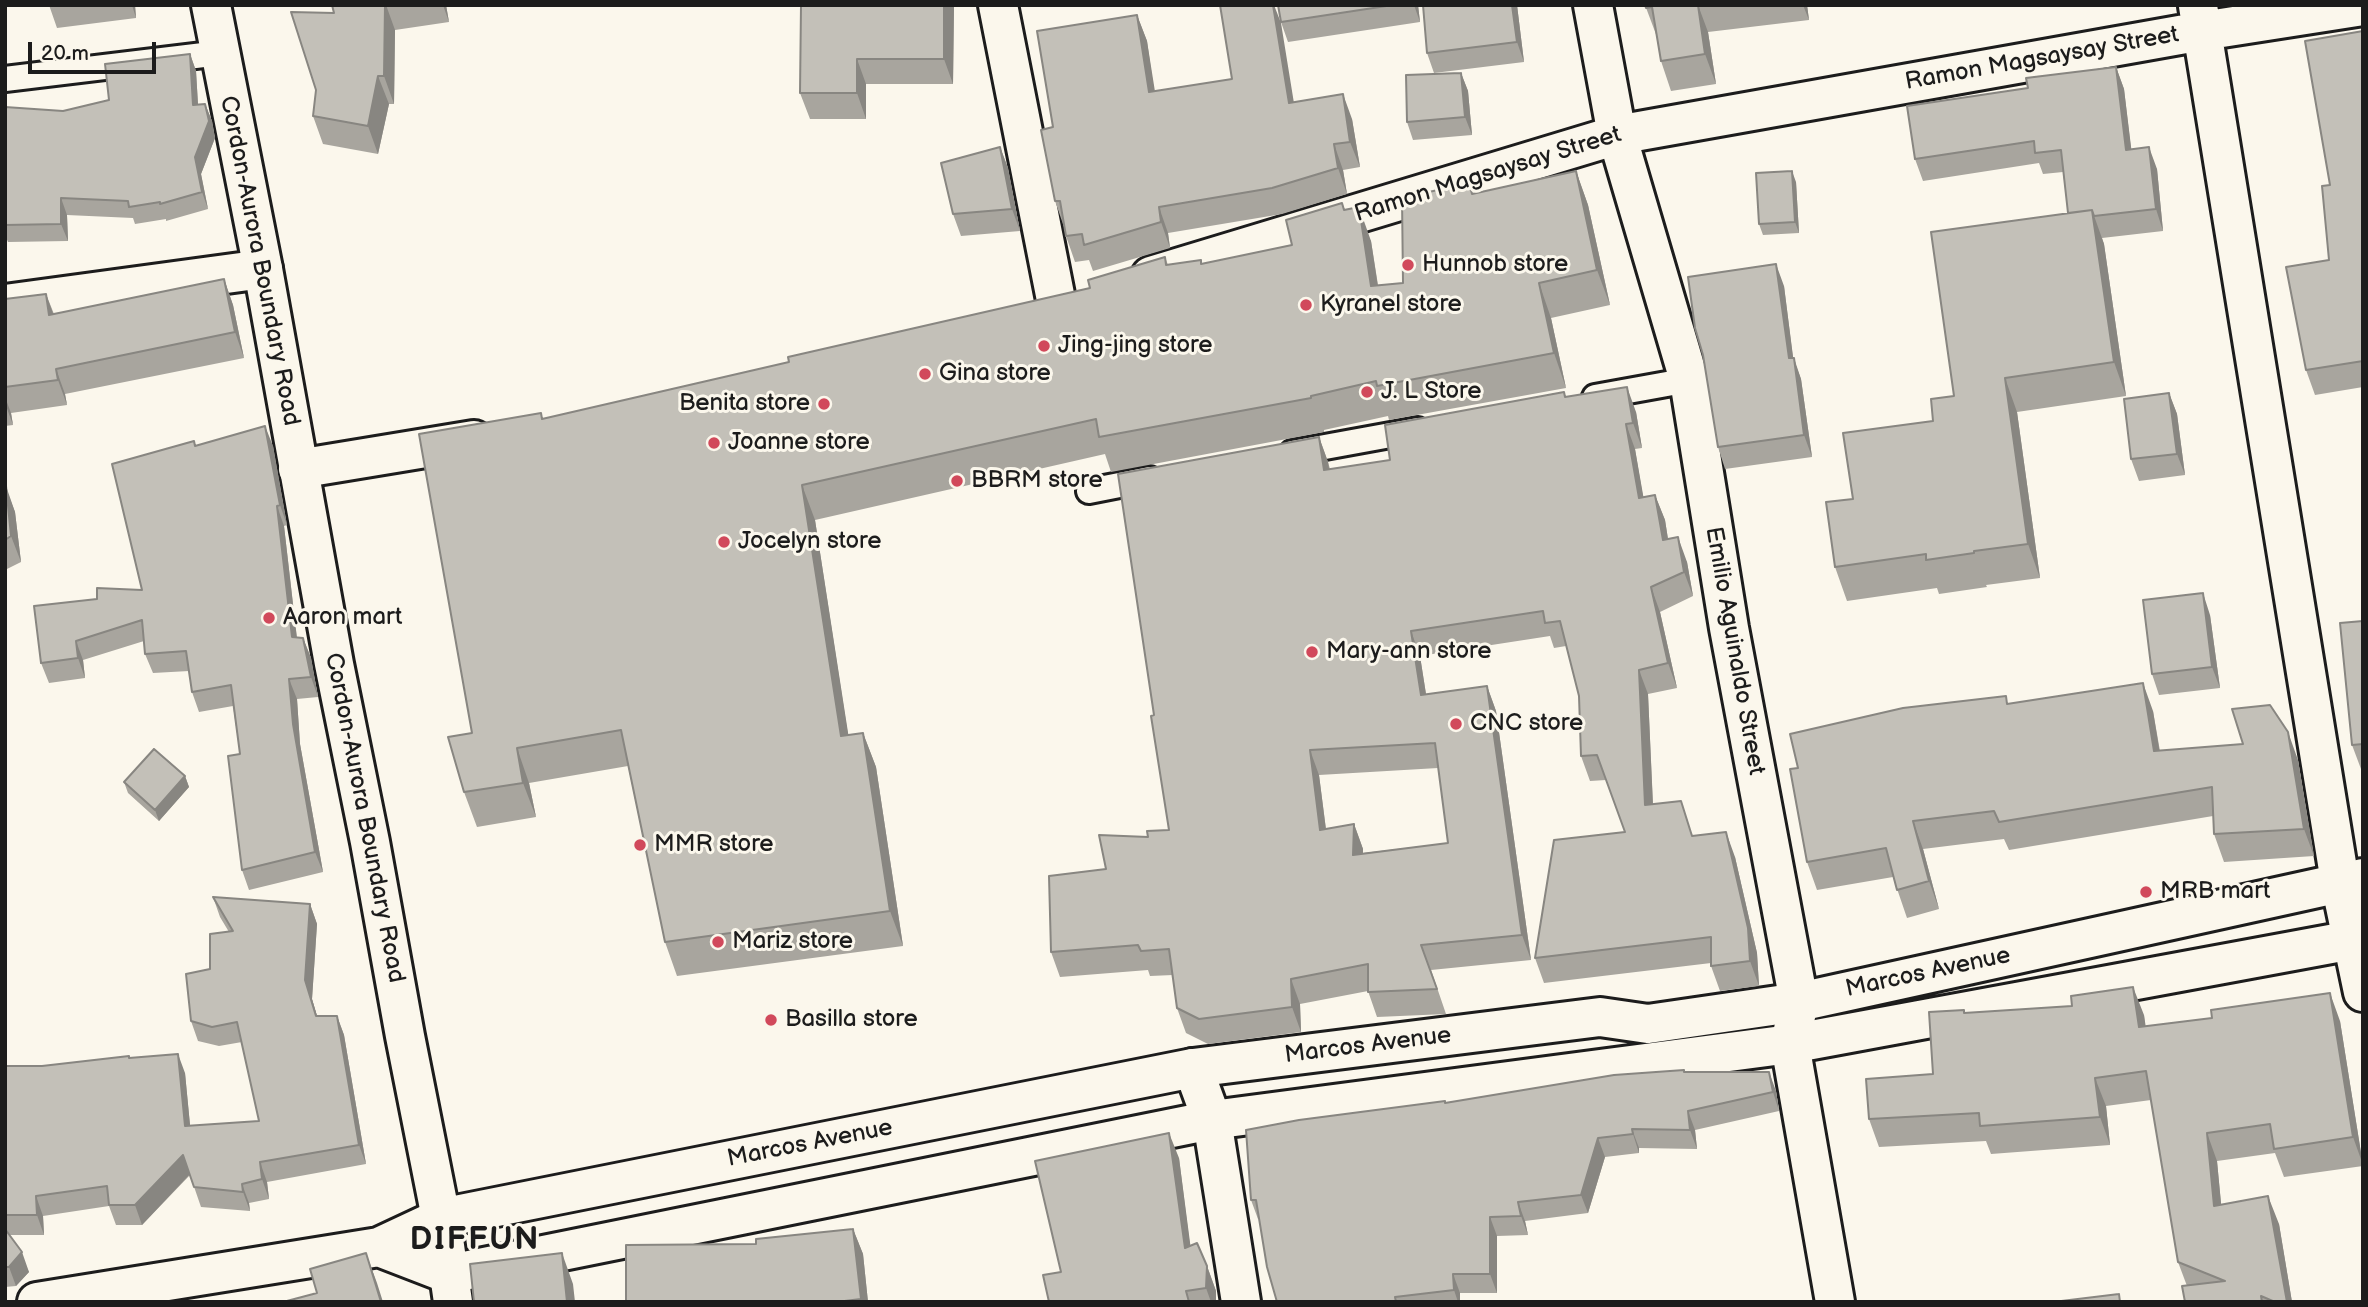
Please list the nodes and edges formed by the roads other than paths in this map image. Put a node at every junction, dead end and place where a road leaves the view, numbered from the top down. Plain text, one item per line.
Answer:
1 (211, 5) edge
2 (998, 5) edge
3 (1593, 5) edge
4 (2363, 6) edge
5 (2200, 18) edge
6 (220, 53) junction
7 (5, 79) edge
8 (1617, 135) junction
9 (263, 269) junction
10 (1123, 285) edge
11 (5, 304) edge
12 (1057, 304) edge
13 (1689, 380) junction
14 (1566, 402) edge
15 (1443, 425) edge
16 (511, 433) edge
17 (1266, 458) edge
18 (298, 469) junction
19 (1171, 475) edge
20 (1089, 491) dead end
21 (2352, 880) edge
22 (2357, 939) edge
23 (2363, 992) edge
24 (1799, 1002) junction
25 (1790, 1044) junction
26 (1193, 1068) junction
27 (1212, 1120) junction
28 (441, 1218) junction
29 (379, 1247) junction
30 (451, 1288) edge
31 (37, 1302) edge
32 (1241, 1302) edge
33 (1835, 1302) edge

1 - 6 main road, Cordon-Aurora Boundary Road
2 - 12 main road
3 - 8 main road, Emilio Aguinaldo Street
4 - 5 main road, Ramon Magsaysay Street
5 - 8 main road, Ramon Magsaysay Street
5 - 21 main road
6 - 7 lane
6 - 9 main road, Cordon-Aurora Boundary Road
8 - 10 main road, Ramon Magsaysay Street
8 - 13 main road, Emilio Aguinaldo Street
9 - 11 main road
9 - 18 main road, Cordon-Aurora Boundary Road
13 - 14 lane
13 - 24 main road, Emilio Aguinaldo Street
15 - 17 lane
16 - 18 main road
18 - 28 main road, Cordon-Aurora Boundary Road
19 - 20 lane
21 - 22 main road
21 - 24 main road, Marcos Avenue
22 - 23 main road
22 - 25 main road, Marcos Avenue
24 - 25 main road, Emilio Aguinaldo Street
24 - 26 main road, Marcos Avenue
25 - 27 main road, Marcos Avenue
25 - 33 main road, Emilio Aguinaldo Street
26 - 27 main road
26 - 28 main road, Marcos Avenue
27 - 30 main road, Marcos Avenue
27 - 32 main road
28 - 29 main road, Marcos Avenue
28 - 30 main road, Cordon-Aurora Boundary Road
29 - 30 main road
29 - 31 main road, Marcos Avenue

